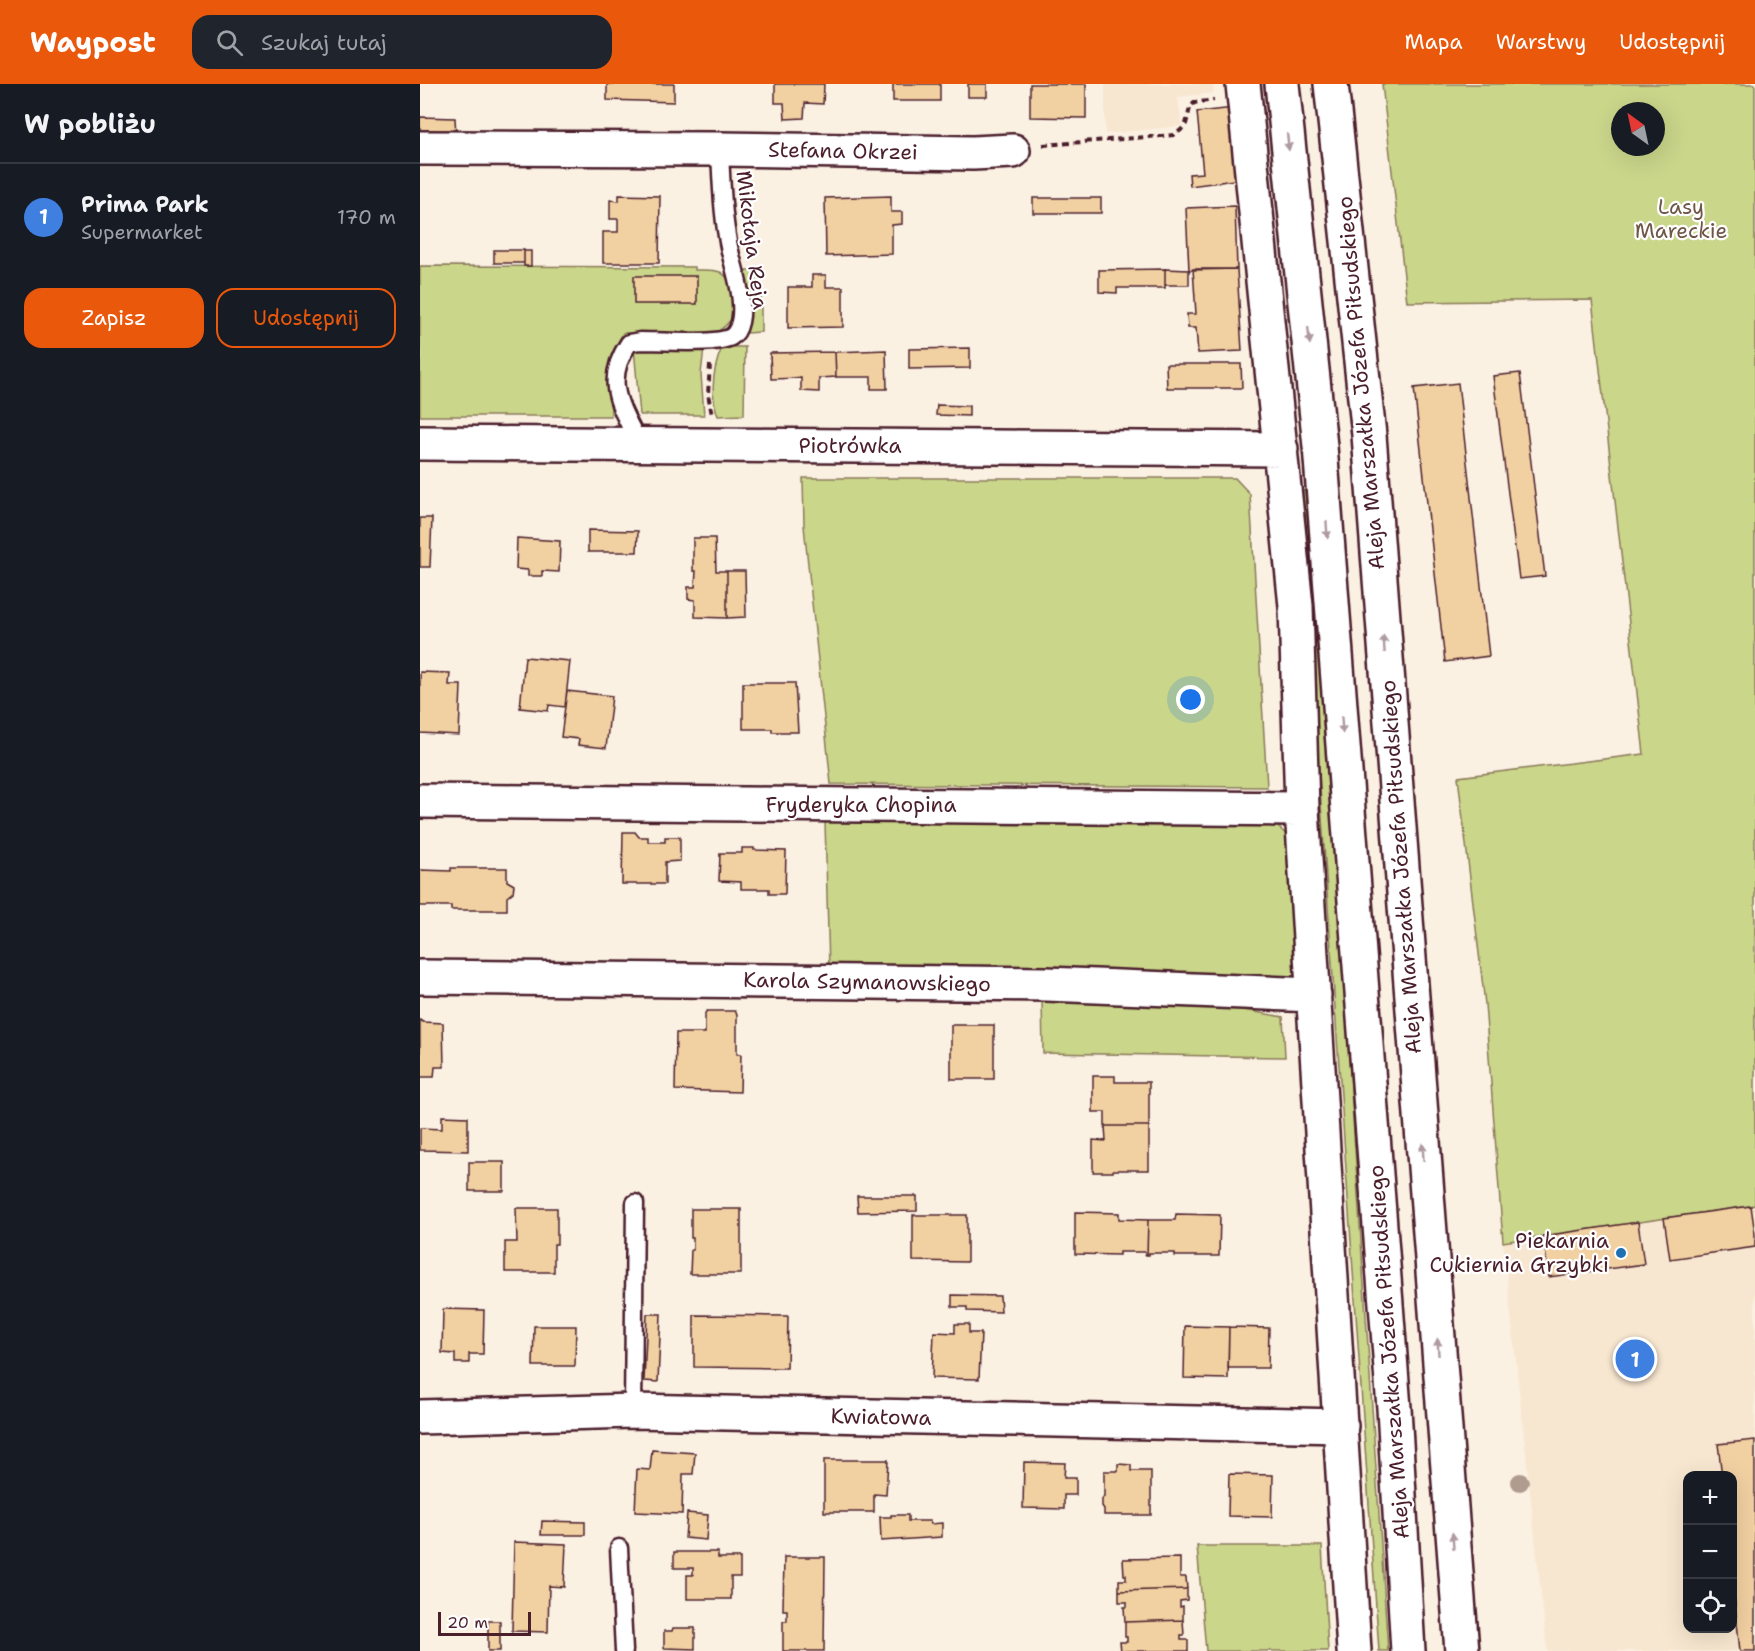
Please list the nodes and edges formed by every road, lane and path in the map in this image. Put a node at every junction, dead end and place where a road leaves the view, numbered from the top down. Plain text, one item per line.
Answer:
1 (1282, 84) edge
2 (1331, 84) edge
3 (1244, 91) edge
4 (420, 148) edge
5 (720, 149) junction
6 (1013, 151) joint
7 (715, 341) junction
8 (420, 443) edge
9 (639, 444) junction
10 (717, 445) junction
11 (1281, 449) junction
12 (420, 801) edge
13 (1302, 809) junction
14 (420, 977) edge
15 (1314, 995) junction
16 (635, 1203) dead end
17 (633, 1411) junction
18 (420, 1417) edge
19 (1341, 1426) junction
20 (619, 1548) dead end
21 (624, 1651) edge
22 (1354, 1651) edge
23 (1408, 1651) edge
24 (1462, 1651) edge

1 -> 23 street, Aleja Marszałka Józefa Piłsudskiego
24 -> 2 street, Aleja Marszałka Józefa Piłsudskiego
3 - 6 path
3 - 11 street
4 - 5 street, Stefana Okrzei
5 - 6 street, Stefana Okrzei
5 - 7 lane, Mikołaja Reja
7 - 9 lane
7 - 10 path
8 - 9 street, Piotrówka
9 - 10 street, Piotrówka
10 - 11 street, Piotrówka
11 - 13 street
12 - 13 street, Fryderyka Chopina
13 - 15 street
14 - 15 street, Karola Szymanowskiego
15 - 19 street
16 - 17 lane
17 - 18 street, Kwiatowa
17 - 19 street, Kwiatowa
19 - 22 street
20 - 21 lane

